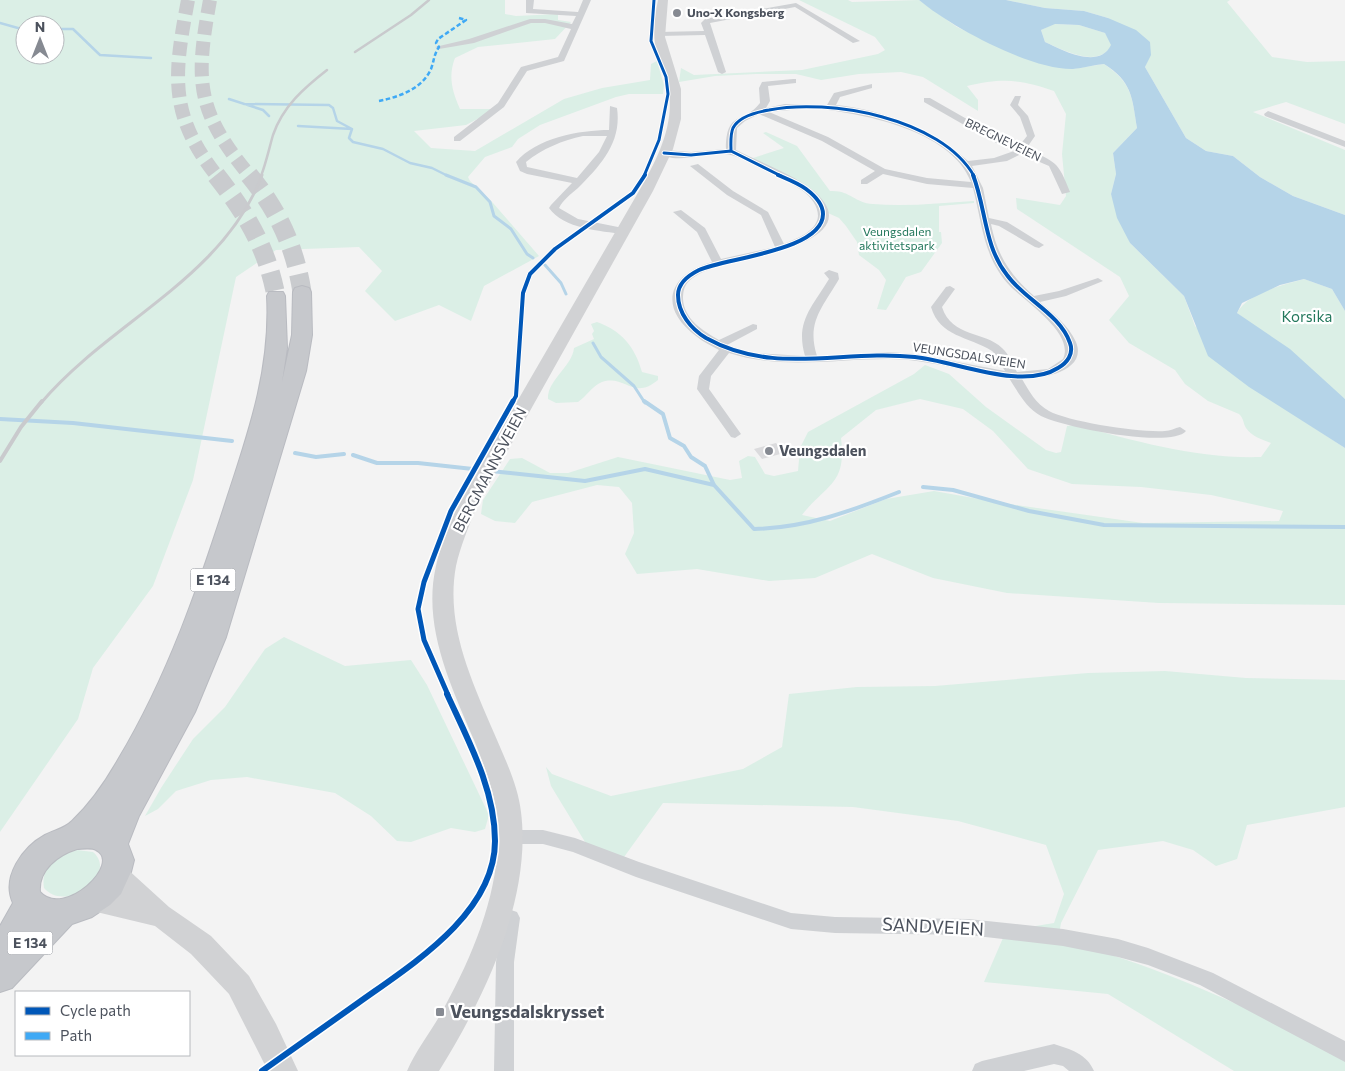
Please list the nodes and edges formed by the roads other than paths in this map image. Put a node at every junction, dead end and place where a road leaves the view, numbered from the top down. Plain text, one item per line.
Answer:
1 (530, 0) edge
2 (587, 0) edge
3 (663, 0) edge
4 (580, 14) junction
5 (574, 27) junction
6 (708, 33) junction
7 (659, 34) junction
8 (856, 40) dead end
9 (439, 47) dead end
10 (722, 72) dead end
11 (793, 81) dead end
12 (869, 86) dead end
13 (1018, 98) dead end
14 (926, 100) dead end
15 (831, 106) junction
16 (613, 108) dead end
17 (758, 112) junction
18 (1268, 114) dead end
19 (612, 133) junction
20 (457, 139) dead end
21 (1345, 144) edge
22 (1022, 150) junction
23 (731, 151) junction
24 (664, 153) junction
25 (966, 164) junction
26 (695, 166) dead end
27 (882, 170) junction
28 (579, 181) junction
29 (864, 182) dead end
30 (976, 185) junction
31 (1065, 192) dead end
32 (678, 212) dead end
33 (984, 219) junction
34 (624, 231) junction
35 (1039, 245) dead end
36 (782, 248) junction
37 (718, 263) junction
38 (829, 273) dead end
39 (1098, 281) dead end
40 (950, 289) dead end
41 (302, 292) tunnel mouth
42 (276, 296) tunnel mouth
43 (1030, 300) junction
44 (753, 326) dead end
45 (722, 347) junction
46 (812, 359) junction
47 (1012, 375) junction
48 (1180, 431) dead end
49 (735, 434) dead end
50 (76, 836) junction
51 (511, 837) junction
52 (113, 845) junction
53 (116, 875) junction
54 (92, 901) junction
55 (30, 902) junction
56 (63, 912) junction
57 (160, 915) junction
58 (511, 918) dead end
59 (0, 957) edge
60 (0, 977) edge
61 (1345, 1052) edge
62 (283, 1071) edge
63 (422, 1071) edge
64 (504, 1071) edge
65 (982, 1071) edge
66 (1084, 1071) edge

1 - 4 street
2 - 4 street
3 - 7 main road, BERGMANNSVEIEN
4 - 5 street
5 - 9 street
5 - 20 street
6 - 7 street
6 - 8 street
6 - 10 street
7 - 24 main road, BERGMANNSVEIEN
11 - 17 street
12 - 15 street
13 - 22 street
14 - 22 street, BREGNEVEIEN
15 - 17 street, VEUNGSDALSVEIEN
15 - 25 street, VEUNGSDALSVEIEN
16 - 19 street
17 - 23 street, VEUNGSDALSVEIEN
17 - 27 street
18 - 21 street
19 - 28 street
19 - 28 street
22 - 25 street
22 - 31 street, BREGNEVEIEN
23 - 24 street
23 - 36 street, VEUNGSDALSVEIEN
24 - 34 main road, BERGMANNSVEIEN
25 - 30 street, VEUNGSDALSVEIEN
26 - 36 street
27 - 29 street
27 - 30 street
28 - 34 street
30 - 33 street, VEUNGSDALSVEIEN
32 - 37 street
33 - 35 street
33 - 43 street, VEUNGSDALSVEIEN
34 - 51 main road, BERGMANNSVEIEN
36 - 37 street, VEUNGSDALSVEIEN
37 - 45 street, VEUNGSDALSVEIEN
38 - 46 street
39 - 43 street
40 - 47 street
41 - 52 highway, E 134
42 - 50 highway, E 134
43 - 47 street, VEUNGSDALSVEIEN
44 - 45 street
45 - 46 street, VEUNGSDALSVEIEN
45 - 49 street
46 - 47 street, VEUNGSDALSVEIEN
47 - 48 street
50 - 52 highway, E 134
50 - 55 highway, E 134
51 - 61 street, SANDVEIEN
51 - 63 main road, BERGMANNSVEIEN
52 - 53 highway
53 - 54 highway, E 134
53 - 57 main road
54 - 56 highway, E 134
54 - 57 main road
55 - 56 highway, E 134
55 - 59 highway, E 134
56 - 60 highway, E 134
57 - 62 main road
58 - 64 street
65 - 66 street

